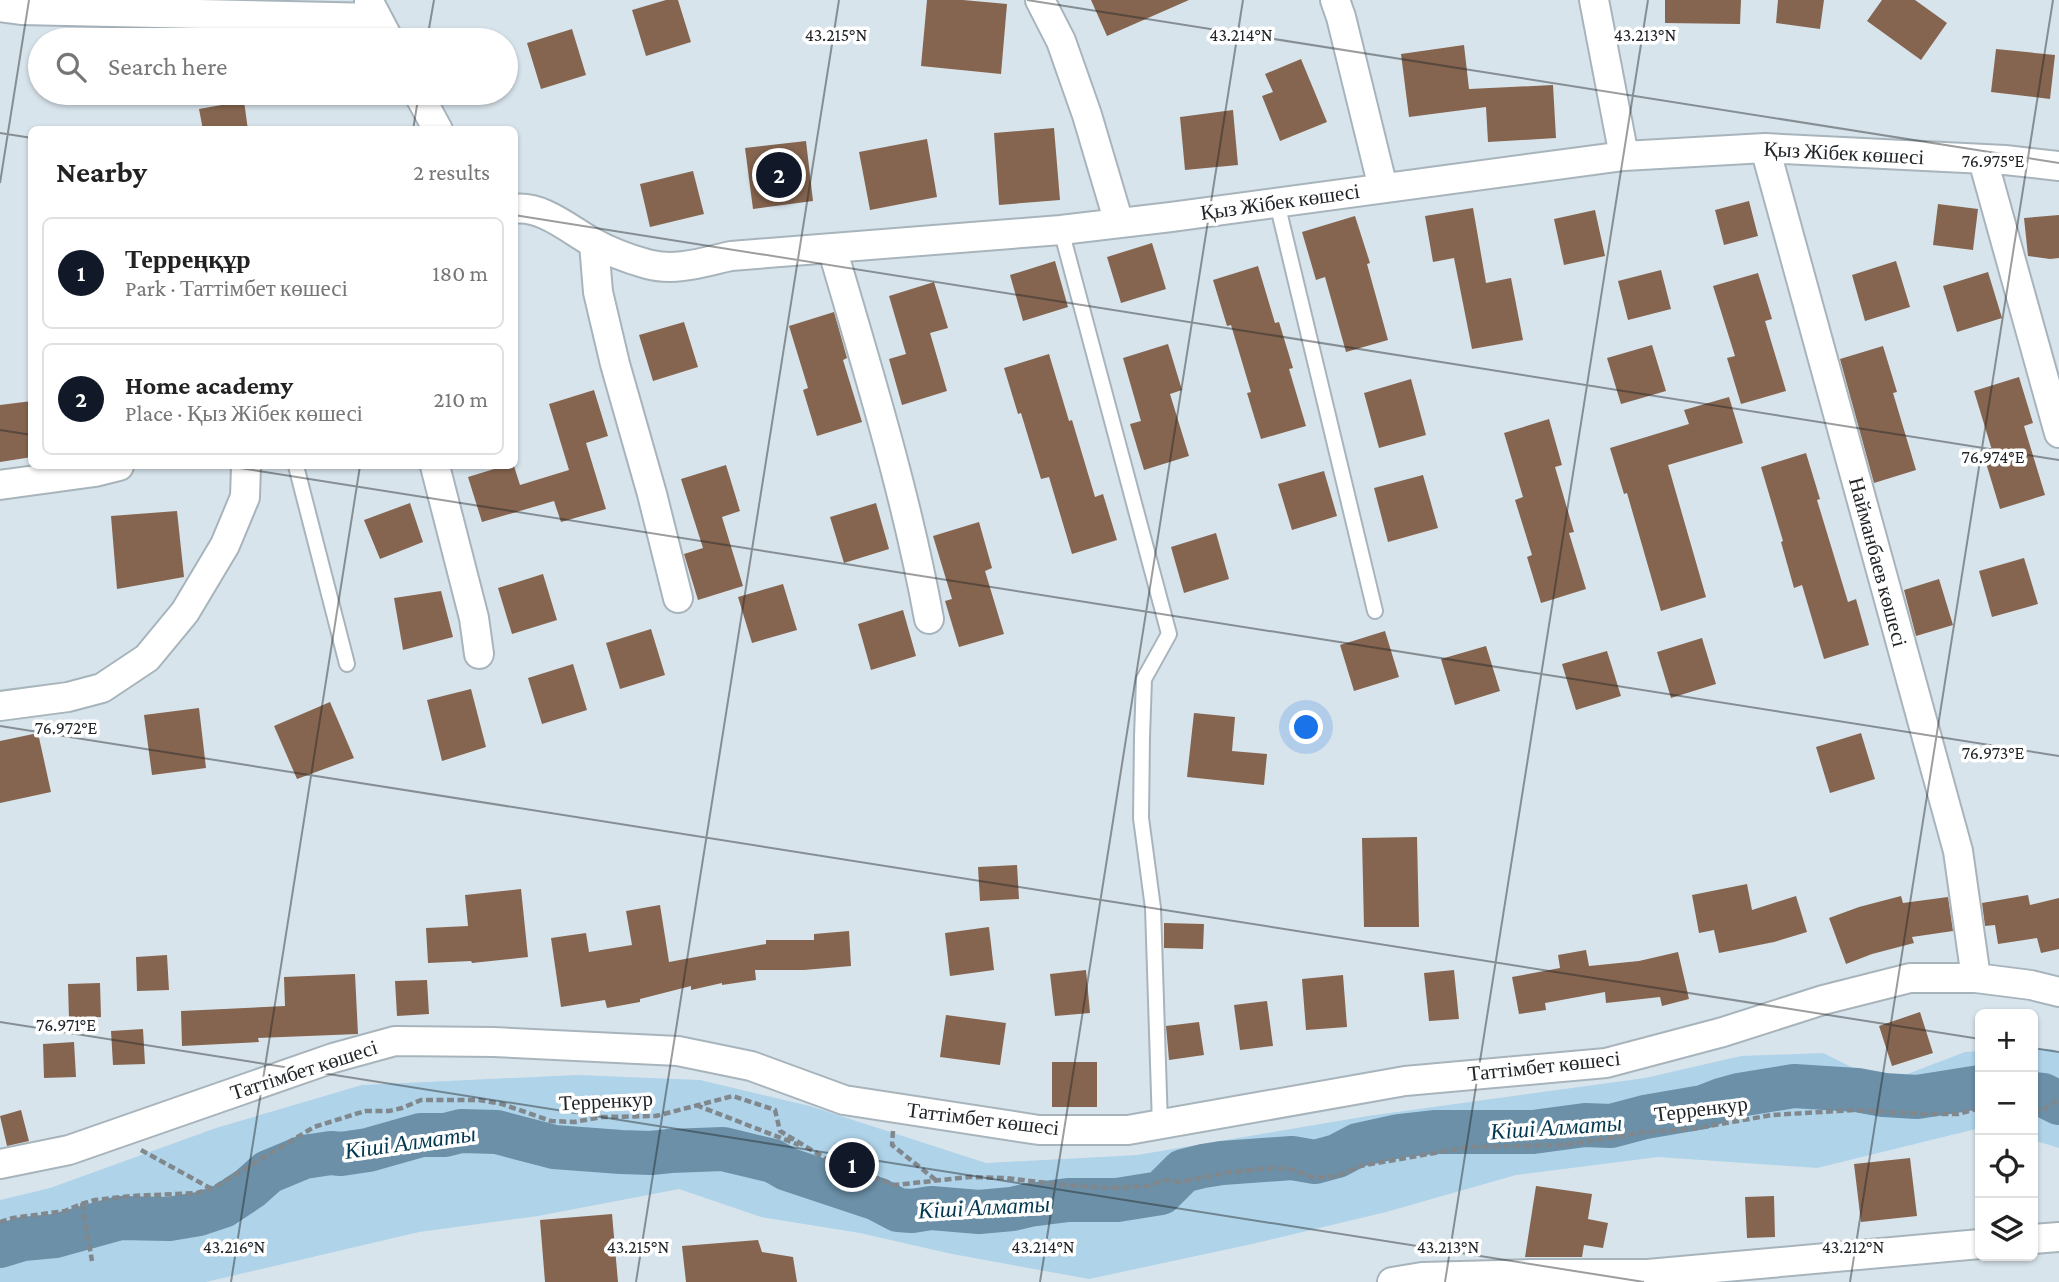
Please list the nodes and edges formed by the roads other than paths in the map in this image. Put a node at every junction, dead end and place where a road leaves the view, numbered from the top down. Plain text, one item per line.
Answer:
1 (1040, 0) edge
2 (1335, 0) edge
3 (1594, 0) edge
4 (0, 7) edge
5 (378, 19) edge
6 (424, 105) edge
7 (436, 126) edge
8 (1765, 148) junction
9 (1624, 156) junction
10 (1983, 160) junction
11 (2059, 166) edge
12 (1383, 188) junction
13 (1277, 203) junction
14 (518, 208) edge
15 (1119, 223) junction
16 (1061, 230) junction
17 (594, 244) junction
18 (832, 248) junction
19 (2059, 433) edge
20 (108, 469) edge
21 (246, 469) edge
22 (297, 469) edge
23 (436, 469) edge
24 (0, 485) edge
25 (678, 598) dead end
26 (1375, 611) dead end
27 (929, 619) dead end
28 (479, 654) dead end
29 (347, 664) dead end
30 (0, 706) edge
31 (1976, 978) junction
32 (2059, 992) edge
33 (1160, 1125) junction
34 (0, 1164) edge
35 (2059, 1237) edge
36 (2038, 1239) edge
37 (1975, 1244) edge
38 (1634, 1278) edge
39 (1422, 1280) edge
40 (1392, 1282) edge

1 - 15 street
2 - 12 street
3 - 9 street
4 - 5 street
6 - 7 street
8 - 9 street, Қыз Жібек көшесі
8 - 10 street, Қыз Жібек көшесі
8 - 31 street, Найманбаев көшесі
9 - 12 street, Қыз Жібек көшесі
10 - 11 street, Қыз Жібек көшесі
10 - 19 street
12 - 13 street, Қыз Жібек көшесі
13 - 15 street, Қыз Жібек көшесі
13 - 26 lane
14 - 17 street, Қыз Жібек көшесі
15 - 16 street, Қыз Жібек көшесі
16 - 18 street, Қыз Жібек көшесі
16 - 33 lane
17 - 18 street, Қыз Жібек көшесі
17 - 25 street
18 - 27 street
20 - 24 street
21 - 30 street
22 - 29 lane
23 - 28 street
31 - 32 street, Таттімбет көшесі
31 - 33 street, Таттімбет көшесі
33 - 34 street, Таттімбет көшесі
35 - 36 street
37 - 38 street
38 - 39 street
39 - 40 street

